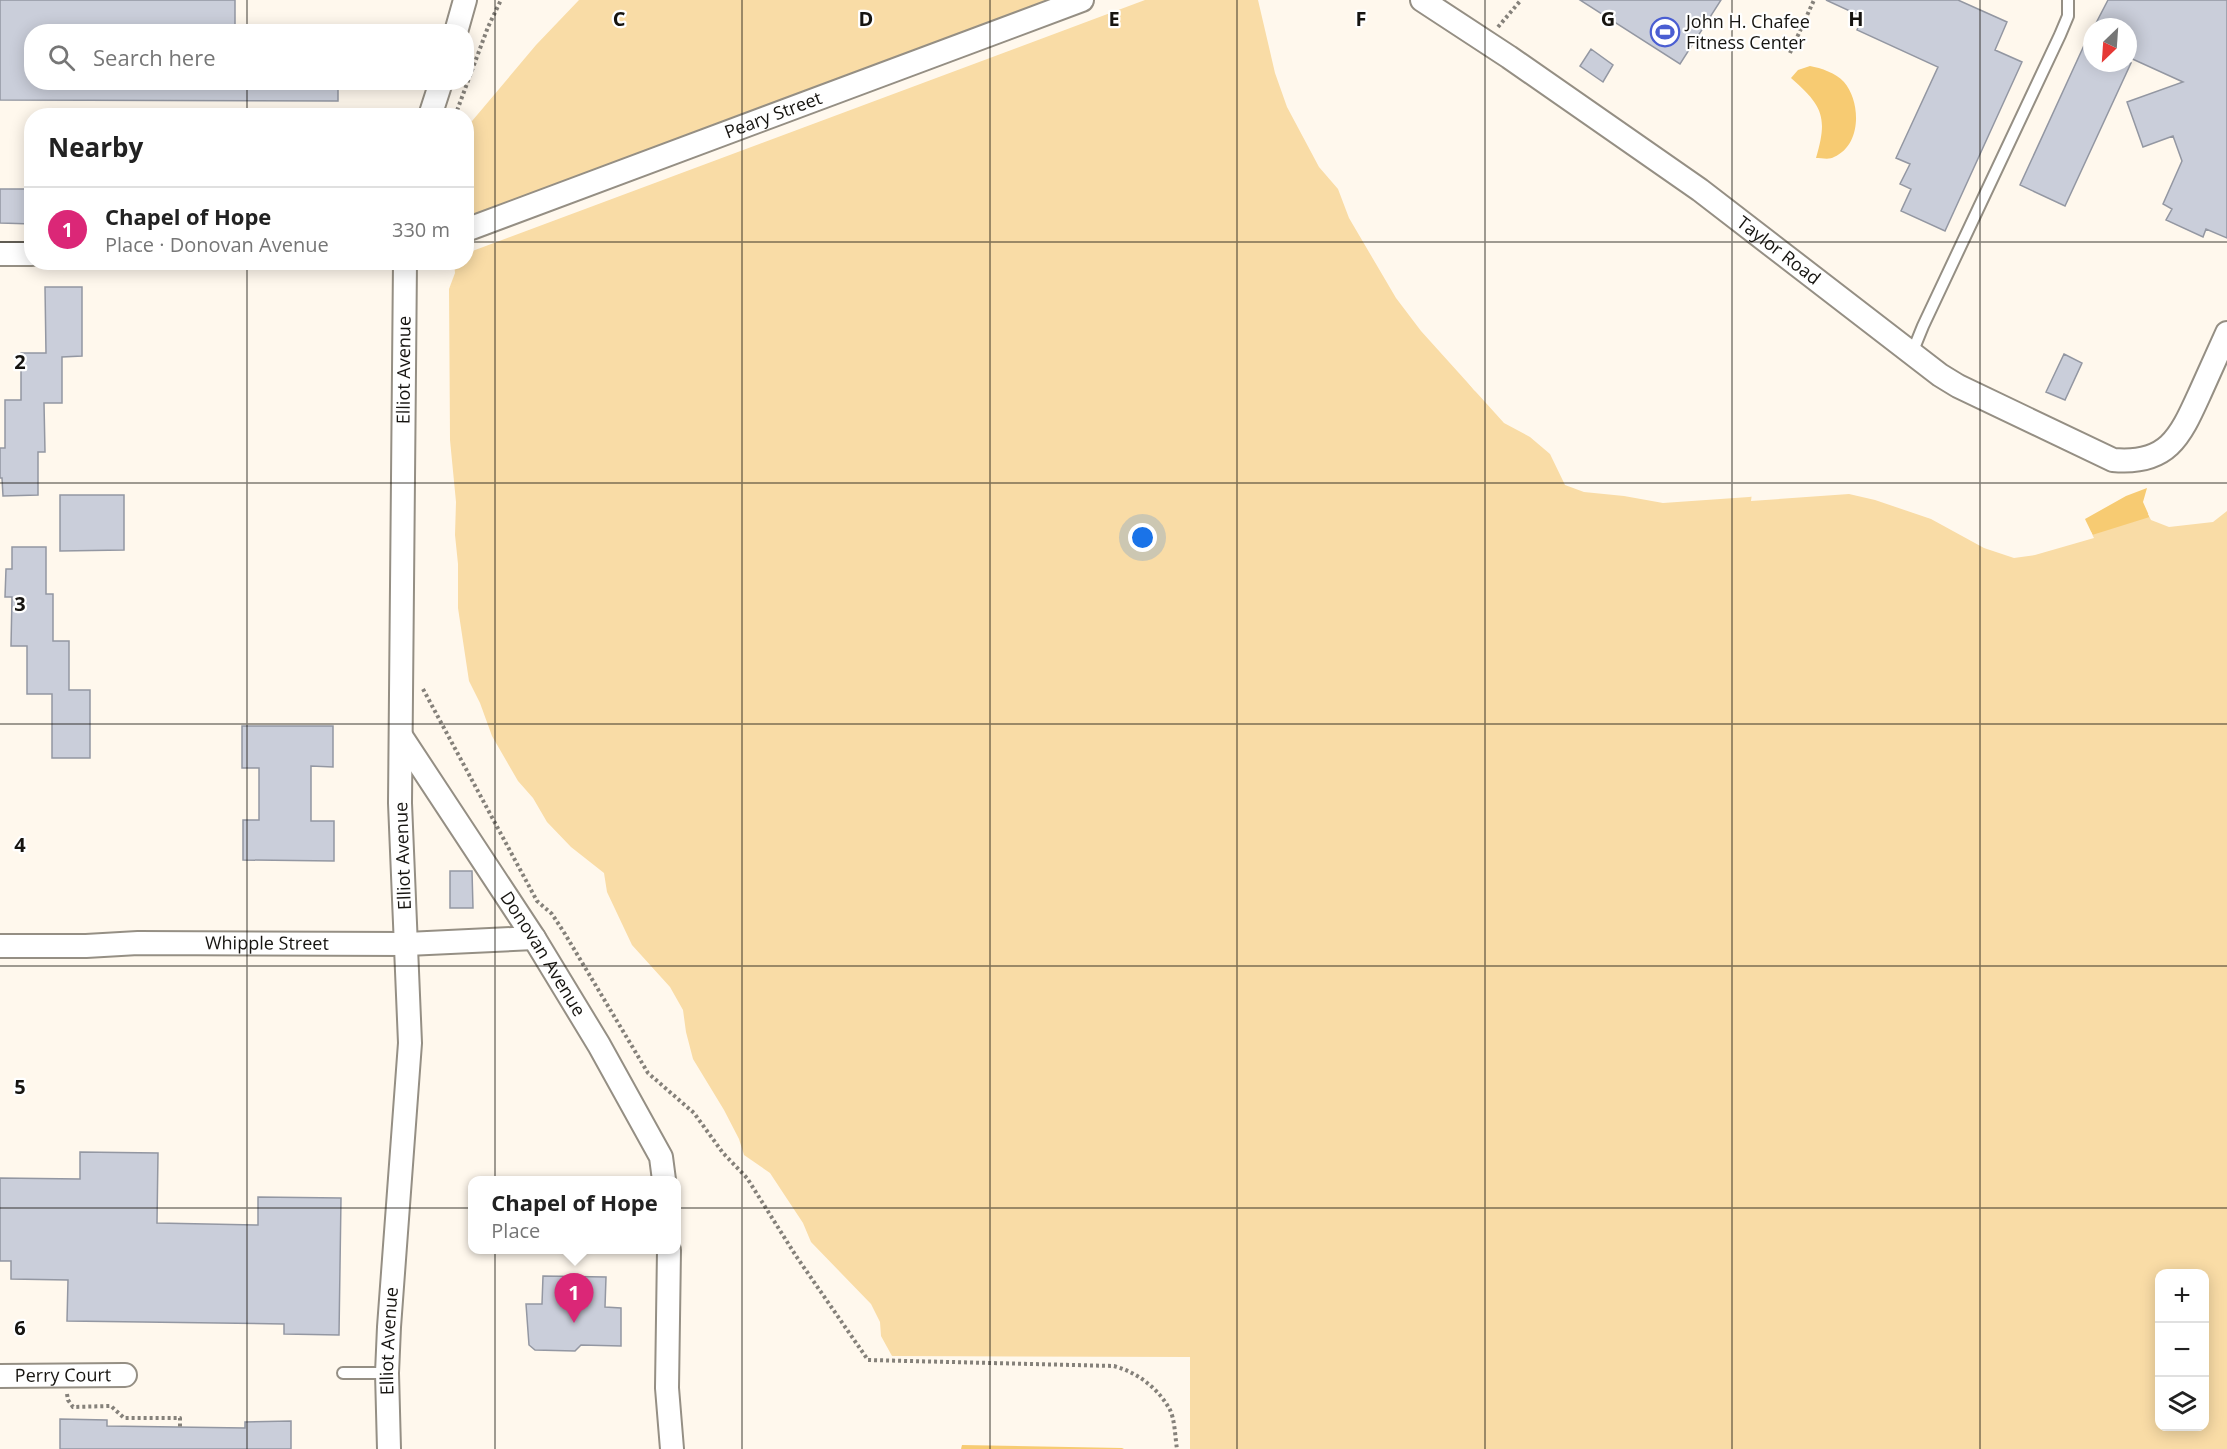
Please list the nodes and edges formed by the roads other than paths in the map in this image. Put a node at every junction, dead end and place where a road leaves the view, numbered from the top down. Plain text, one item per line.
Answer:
1 (465, 0) edge
2 (1082, 0) edge
3 (1422, 0) edge
4 (2068, 0) edge
5 (458, 24) edge
6 (438, 90) edge
7 (433, 108) edge
8 (474, 227) edge
9 (0, 254) edge
10 (24, 254) edge
11 (405, 270) edge
12 (2227, 333) edge
13 (1912, 353) junction
14 (400, 736) junction
15 (534, 938) junction
16 (407, 944) junction
17 (0, 946) edge
18 (664, 1176) edge
19 (669, 1254) edge
20 (343, 1373) dead end
21 (387, 1373) junction
22 (125, 1375) dead end
23 (0, 1376) edge
24 (389, 1449) edge
25 (672, 1449) edge

1 - 5 street
2 - 8 street, Peary Street
3 - 13 street, Taylor Road
4 - 13 lane
6 - 7 street
9 - 10 street
11 - 14 street, Elliot Avenue
12 - 13 street, Taylor Road
14 - 15 street, Donovan Avenue
14 - 16 street, Elliot Avenue
15 - 16 street, Whipple Street
15 - 18 street, Donovan Avenue
16 - 17 street, Whipple Street
16 - 21 street, Elliot Avenue
19 - 25 street
20 - 21 lane
21 - 24 street, Elliot Avenue
22 - 23 street, Perry Court

